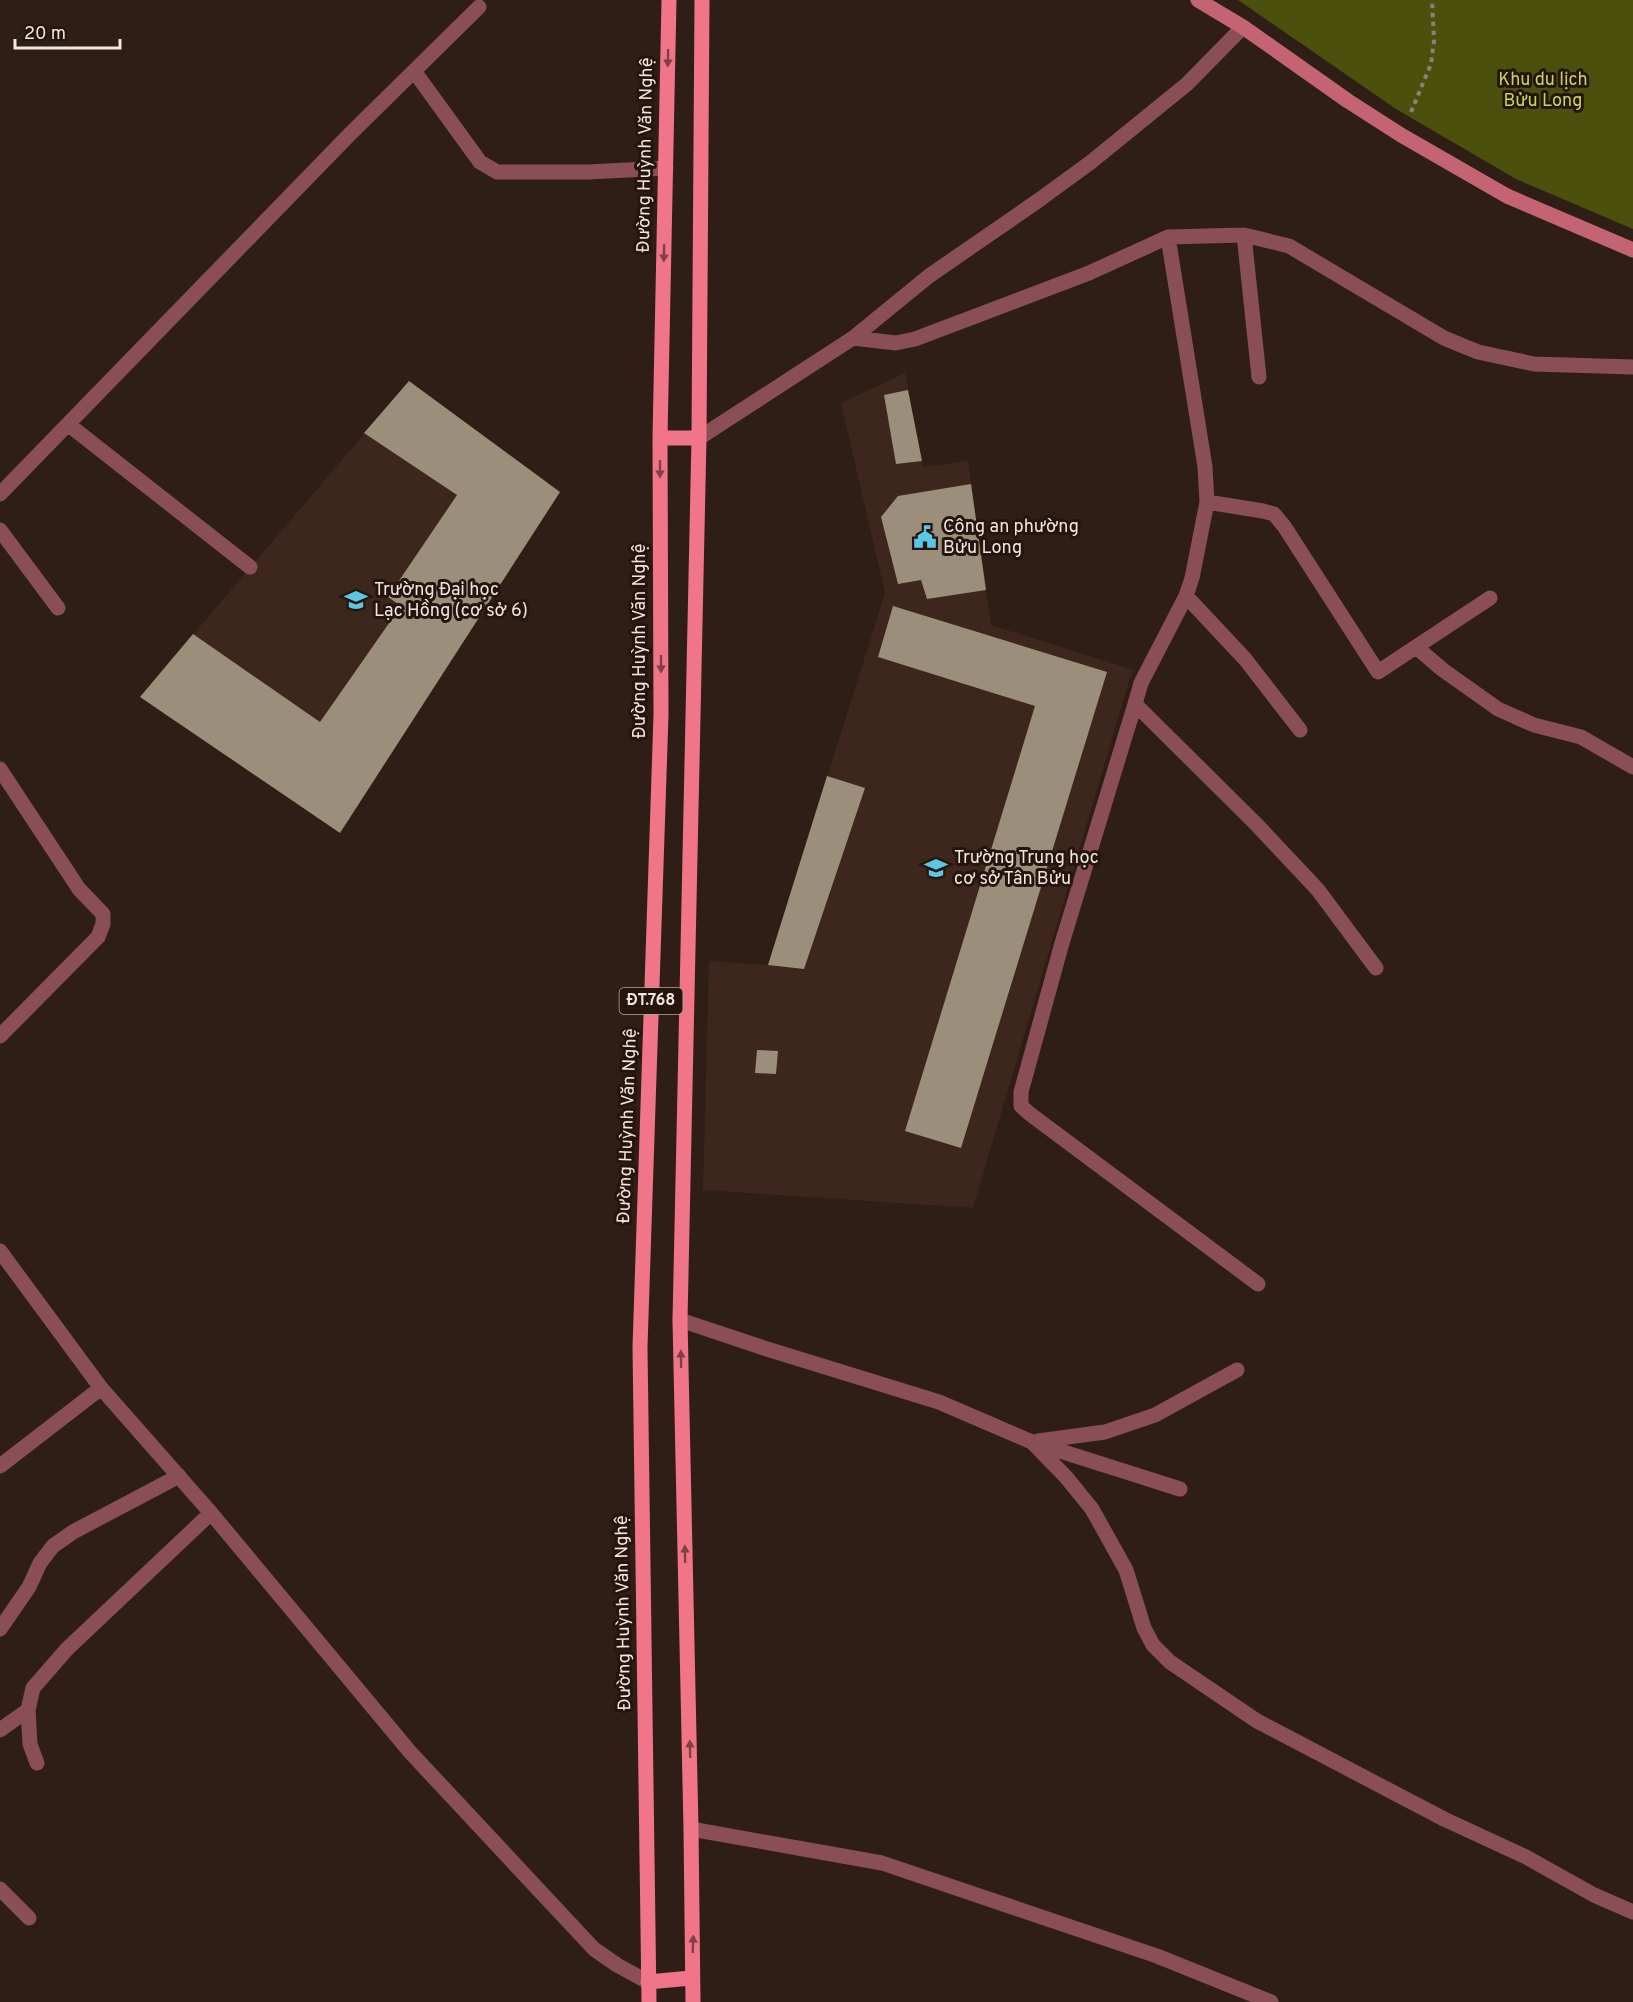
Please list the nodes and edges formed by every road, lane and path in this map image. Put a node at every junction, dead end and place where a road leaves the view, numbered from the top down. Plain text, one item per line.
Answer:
1 (669, 0) edge
2 (702, 0) edge
3 (1198, 0) edge
4 (1432, 0) edge
5 (479, 7) dead end
6 (1243, 27) junction
7 (414, 71) junction
8 (1401, 135) junction
9 (666, 168) junction
10 (1244, 235) junction
11 (1168, 237) junction
12 (1633, 250) edge
13 (853, 338) junction
14 (1633, 367) edge
15 (1260, 377) dead end
16 (69, 424) junction
17 (660, 438) junction
18 (699, 438) junction
19 (0, 494) edge
20 (1207, 502) junction
21 (0, 530) edge
22 (250, 567) dead end
23 (1186, 596) junction
24 (1490, 598) dead end
25 (58, 608) dead end
26 (1416, 647) junction
27 (1135, 704) junction
28 (1300, 730) dead end
29 (1633, 767) edge
30 (0, 769) edge
31 (1376, 968) dead end
32 (0, 1036) edge
33 (0, 1251) edge
34 (1258, 1284) dead end
35 (680, 1320) junction
36 (1237, 1370) dead end
37 (101, 1388) junction
38 (1032, 1442) junction
39 (0, 1466) edge
40 (178, 1476) junction
41 (1180, 1489) dead end
42 (211, 1513) junction
43 (0, 1629) edge
44 (28, 1710) junction
45 (0, 1730) edge
46 (38, 1763) dead end
47 (692, 1830) junction
48 (0, 1889) edge
49 (1633, 1912) edge
50 (28, 1918) dead end
51 (692, 1978) junction
52 (648, 1982) junction
53 (1236, 1996) edge
54 (649, 2002) edge
55 (693, 2002) edge
56 (1271, 2002) edge

1 -> 9 main road, Đường Huỳnh Văn Nghệ / ĐT.768
2 - 18 main road, ĐT.768
3 - 6 main road
4 - 8 path
5 - 7 street
6 - 8 main road
6 - 13 street
7 - 9 street
7 - 16 street
8 - 12 main road
9 -> 17 main road, Đường Huỳnh Văn Nghệ / ĐT.768
10 - 11 street
10 - 14 street
10 - 15 street
11 - 13 street
11 - 20 street
13 - 18 street
16 - 19 street
16 - 22 street
17 - 18 main road
17 -> 52 main road, Đường Huỳnh Văn Nghệ / ĐT.768
18 - 35 main road, ĐT.768
20 - 23 street
20 - 26 street
21 - 25 street
23 - 27 street
23 - 28 street
24 - 26 street
26 - 29 street
27 - 31 street
27 - 34 street
30 - 32 street
33 - 37 street
35 - 38 street
47 -> 35 main road, ĐT.768
36 - 38 street
37 - 39 street
37 - 40 street
38 - 41 street
38 - 49 street
40 - 42 street
40 - 43 street
42 - 44 street
42 - 52 street
44 - 45 street
44 - 46 street
51 -> 47 main road, ĐT.768
47 - 53 street
48 - 50 street
51 - 52 main road
51 - 55 main road, ĐT.768
52 - 54 main road, Đường Huỳnh Văn Nghệ / ĐT.768
53 - 56 street

